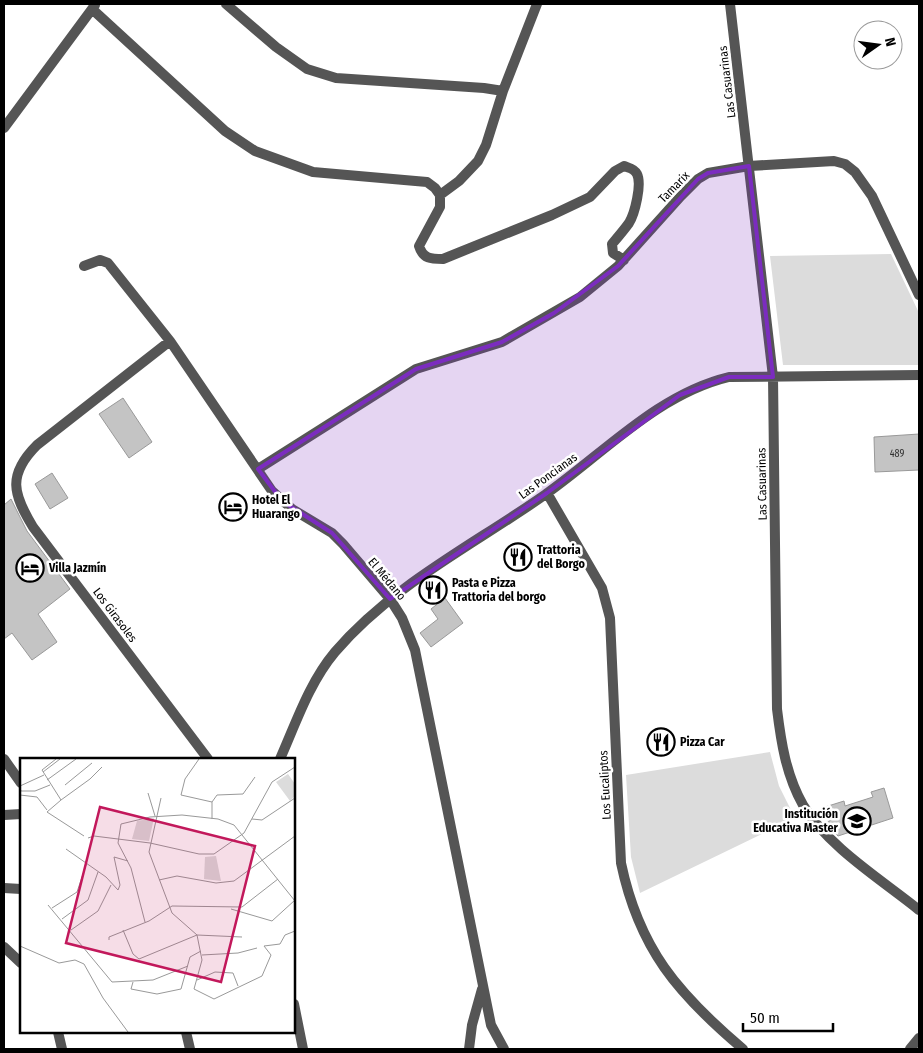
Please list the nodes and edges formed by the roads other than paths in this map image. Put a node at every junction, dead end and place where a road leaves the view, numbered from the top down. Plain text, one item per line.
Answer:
1 (226, 4) edge
2 (534, 4) edge
3 (730, 4) edge
4 (94, 6) edge
5 (503, 91) junction
6 (4, 128) edge
7 (749, 166) junction
8 (440, 195) junction
9 (624, 260) junction
10 (84, 266) dead end
11 (919, 295) edge
12 (170, 341) junction
13 (919, 374) edge
14 (773, 377) junction
15 (258, 469) junction
16 (546, 493) junction
17 (390, 599) junction
18 (207, 758) edge
19 (280, 758) edge
20 (4, 759) edge
21 (20, 782) edge
22 (20, 814) edge
23 (4, 815) edge
24 (4, 888) edge
25 (20, 889) edge
26 (919, 910) edge
27 (4, 947) edge
28 (20, 962) edge
29 (483, 988) junction
30 (295, 1009) edge
31 (58, 1033) edge
32 (186, 1033) edge
33 (919, 1038) edge
34 (62, 1049) edge
35 (190, 1049) edge
36 (303, 1049) edge
37 (469, 1049) edge
38 (504, 1049) edge
39 (743, 1049) edge
40 (910, 1049) edge

1 - 5 street
2 - 5 street
3 - 7 street, Las Casuarinas
4 - 6 street
4 - 8 street
5 - 8 street
7 - 9 street, Tamarix
7 - 11 street, Tamarix
7 - 14 street, Las Casuarinas
8 - 9 street
9 - 15 street, Tamarix
10 - 12 street, El Médano
12 - 15 street, El Médano
12 - 18 street, Los Girasoles
13 - 14 street, Las Poncianas
14 - 16 street, Las Poncianas
14 - 26 street, Las Casuarinas
15 - 17 street, El Médano
16 - 17 street, Las Poncianas
16 - 39 street, Los Eucaliptos
17 - 19 street, Las Poncianas
17 - 29 street, El Médano
20 - 21 street
22 - 23 street
24 - 25 street
27 - 28 street
29 - 37 street, El Médano
29 - 38 street
30 - 36 street
31 - 34 street
32 - 35 street
33 - 40 street

